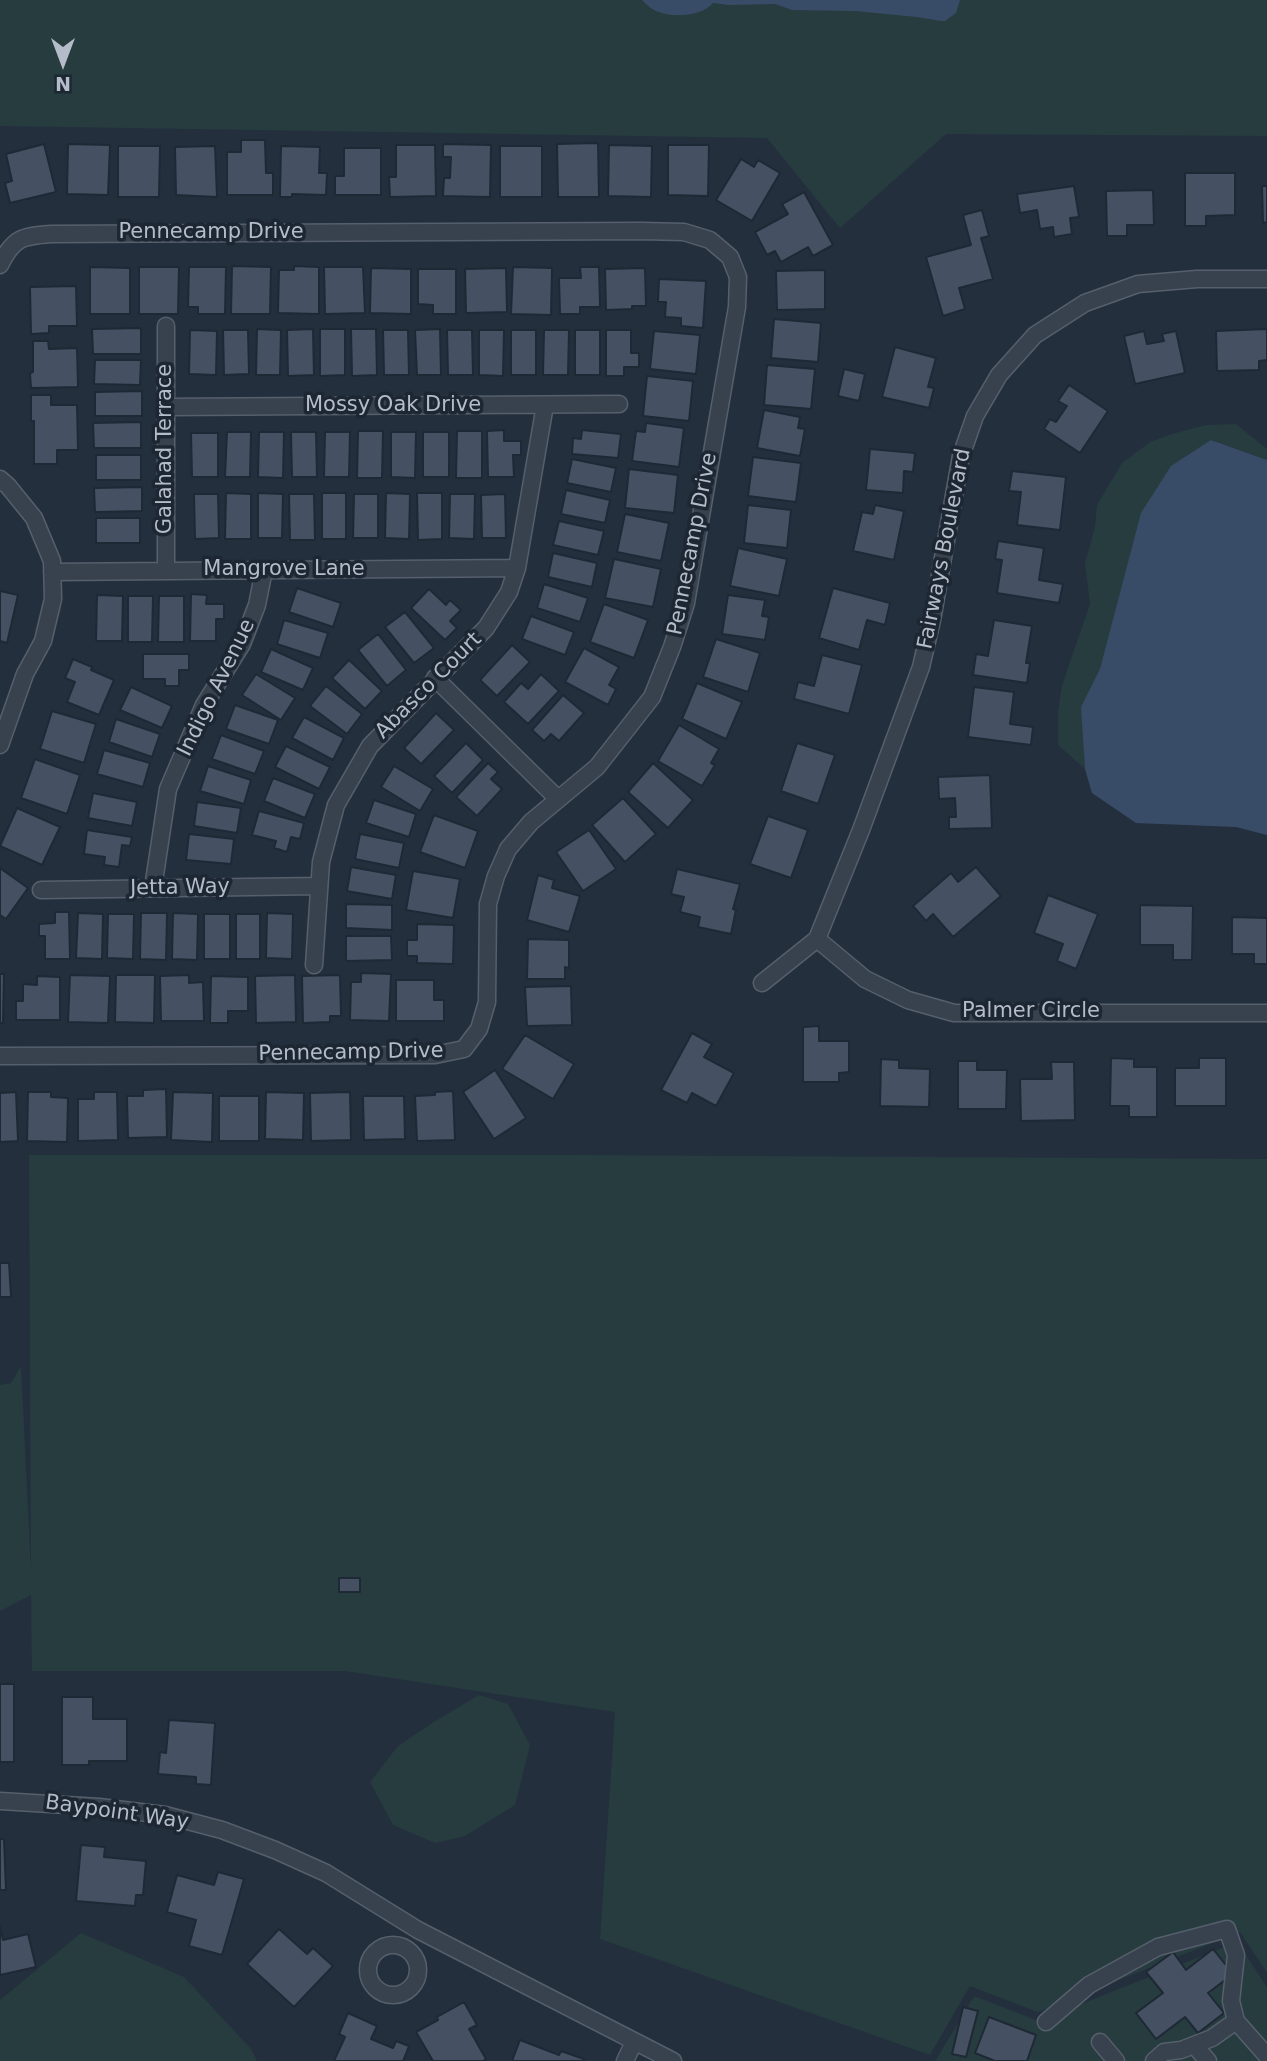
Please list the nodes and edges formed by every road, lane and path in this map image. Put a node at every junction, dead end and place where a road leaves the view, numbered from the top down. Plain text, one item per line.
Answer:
1 (0, 265) edge
2 (1267, 279) edge
3 (166, 326) dead end
4 (619, 404) dead end
5 (545, 405) junction
6 (166, 407) junction
7 (0, 479) edge
8 (517, 568) junction
9 (264, 570) junction
10 (166, 571) junction
11 (52, 572) junction
12 (435, 678) junction
13 (0, 745) edge
14 (558, 799) junction
15 (319, 886) junction
16 (153, 888) junction
17 (41, 890) dead end
18 (817, 939) junction
19 (314, 965) dead end
20 (762, 983) dead end
21 (1267, 1013) edge
22 (0, 1056) edge
23 (0, 1801) edge
24 (418, 1930) junction
25 (407, 1951) dead end
26 (1236, 2021) junction
27 (1046, 2022) dead end
28 (634, 2042) junction
29 (1100, 2042) dead end
30 (1194, 2045) junction
31 (1267, 2056) edge
32 (625, 2061) edge
33 (673, 2061) edge
34 (1116, 2061) edge
35 (1154, 2061) edge
36 (1208, 2061) edge

1 - 14 street, Pennecamp Drive
2 - 18 street, Fairways Boulevard
3 - 6 street, Galahad Terrace
4 - 5 street, Mossy Oak Drive
5 - 6 street, Mossy Oak Drive
5 - 8 street, Abasco Court
6 - 10 street, Galahad Terrace
7 - 11 street
8 - 9 street, Mangrove Lane
8 - 12 street, Abasco Court
9 - 10 street, Mangrove Lane
9 - 16 street, Indigo Avenue
10 - 11 street, Mangrove Lane
11 - 13 street
12 - 14 street
12 - 15 street, Abasco Court
14 - 22 street, Pennecamp Drive
15 - 16 street, Jetta Way
15 - 19 street, Abasco Court
16 - 17 street, Jetta Way
18 - 20 street, Fairways Boulevard
18 - 21 street, Palmer Circle
23 - 24 street, Baypoint Way
24 - 25 street
24 - 28 street, Baypoint Way
26 - 27 street
26 - 30 street
26 - 31 street
28 - 32 street
28 - 33 street, Baypoint Way
29 - 34 street
30 - 35 street
30 - 36 street

